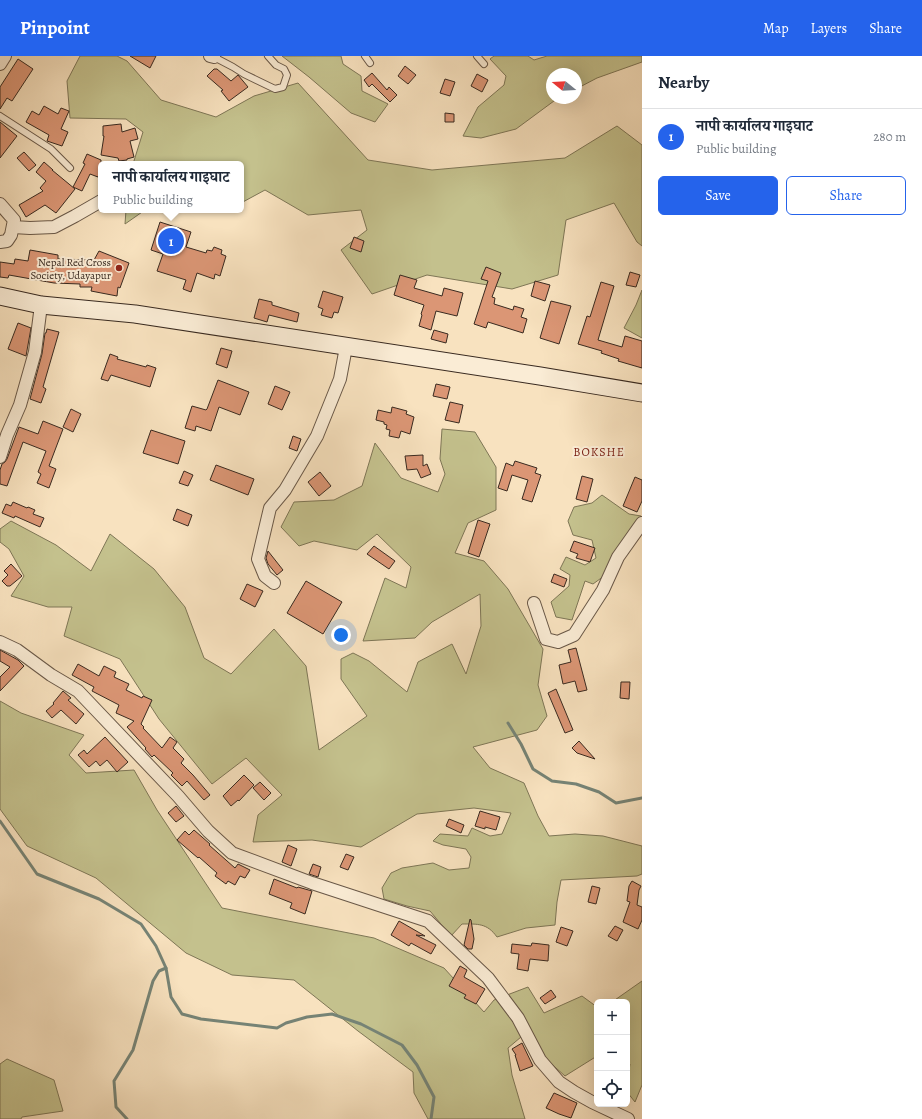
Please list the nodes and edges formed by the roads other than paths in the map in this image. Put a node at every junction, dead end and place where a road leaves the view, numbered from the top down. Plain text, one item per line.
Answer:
1 (5, 56) edge
2 (212, 56) edge
3 (268, 56) edge
4 (365, 56) edge
5 (477, 56) edge
6 (370, 63) dead end
7 (0, 64) edge
8 (484, 64) dead end
9 (0, 116) edge
10 (70, 168) dead end
11 (98, 202) edge
12 (0, 204) edge
13 (13, 227) junction
14 (0, 242) edge
15 (0, 296) edge
16 (41, 306) junction
17 (346, 347) junction
18 (642, 393) edge
19 (0, 457) edge
20 (642, 523) edge
21 (274, 583) dead end
22 (534, 603) dead end
23 (0, 642) edge
24 (628, 1119) edge

1 - 7 street
2 - 3 lane
4 - 6 lane
5 - 8 lane
9 - 10 lane
11 - 13 street
12 - 13 street
13 - 14 street
15 - 16 main road
16 - 17 main road
16 - 19 street
17 - 18 main road
17 - 21 street
20 - 22 street
23 - 24 street

